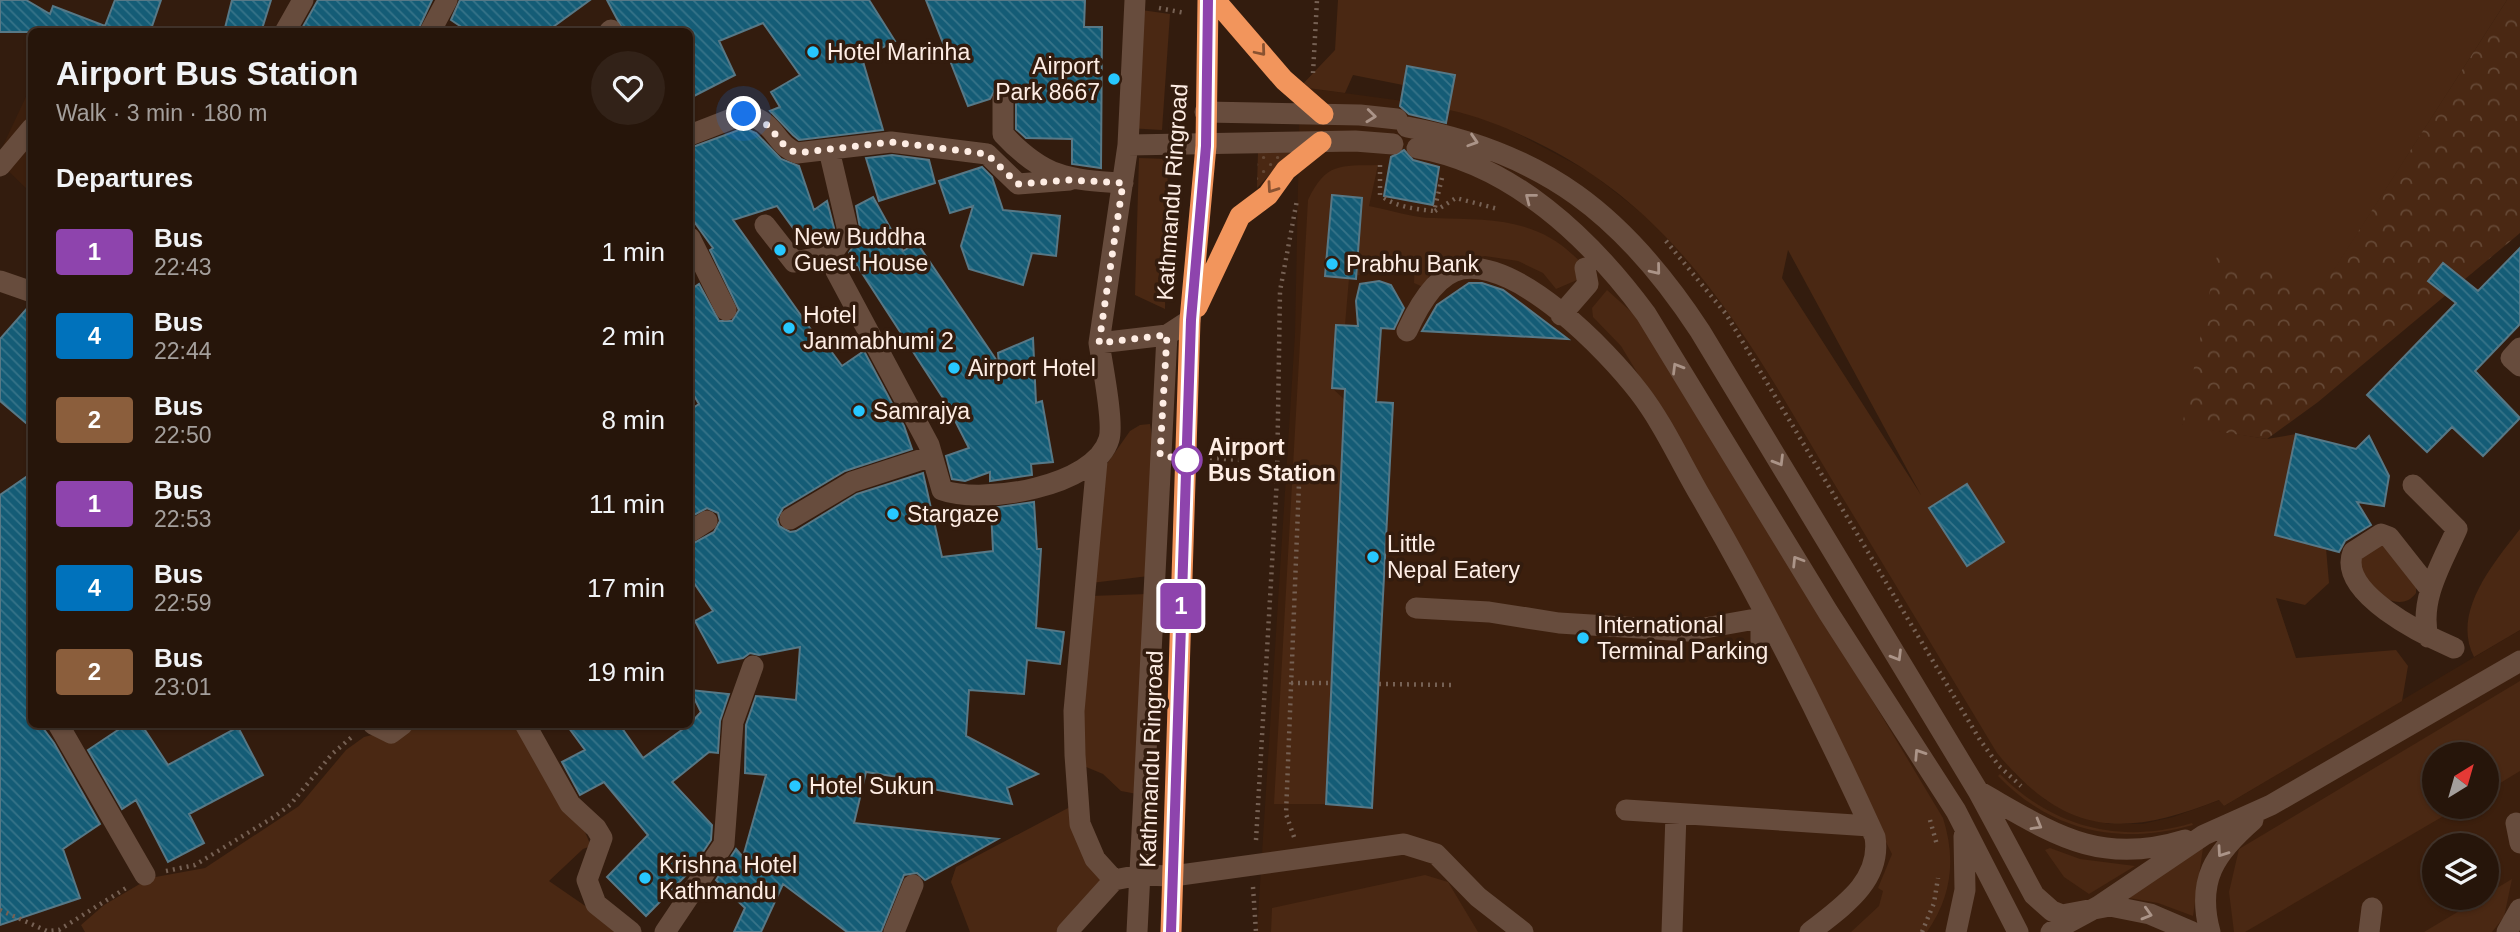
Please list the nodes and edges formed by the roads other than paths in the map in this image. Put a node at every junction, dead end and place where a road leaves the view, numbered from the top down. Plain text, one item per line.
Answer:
1 (303, 0) edge
2 (447, 0) edge
3 (1134, 2) edge
4 (1210, 6) edge
5 (287, 28) edge
6 (432, 28) edge
7 (1003, 98) dead end
8 (1205, 112) junction
9 (1323, 114) junction
10 (28, 133) edge
11 (693, 134) edge
12 (1321, 142) junction
13 (1393, 144) dead end
14 (1128, 145) junction
15 (1206, 146) junction
16 (1416, 148) dead end
17 (830, 150) junction
18 (0, 166) edge
19 (1070, 180) junction
20 (1123, 183) junction
21 (765, 225) dead end
22 (693, 244) edge
23 (831, 255) junction
24 (1585, 268) dead end
25 (3, 289) edge
26 (28, 292) edge
27 (726, 310) dead end
28 (1561, 315) junction
29 (1191, 320) junction
30 (1407, 331) dead end
31 (1167, 335) junction
32 (1099, 343) junction
33 (2520, 348) edge
34 (2520, 366) edge
35 (932, 456) junction
36 (1097, 461) junction
37 (2413, 485) dead end
38 (790, 519) dead end
39 (2431, 589) junction
40 (1416, 608) dead end
41 (2428, 637) junction
42 (1761, 641) dead end
43 (2454, 648) dead end
44 (2520, 661) edge
45 (753, 666) dead end
46 (60, 728) edge
47 (367, 728) edge
48 (398, 728) edge
49 (527, 728) edge
50 (1978, 791) junction
51 (2271, 805) junction
52 (1626, 810) dead end
53 (1956, 811) junction
54 (1676, 814) junction
55 (1870, 826) junction
56 (2204, 835) junction
57 (1140, 875) junction
58 (145, 876) road end
59 (1173, 876) junction
60 (1114, 880) junction
61 (913, 885) dead end
62 (2099, 906) junction
63 (2372, 908) dead end
64 (2520, 909) edge
65 (631, 932) edge
66 (665, 932) edge
67 (894, 932) edge
68 (1067, 932) edge
69 (1137, 932) edge
70 (1171, 932) edge
71 (1523, 932) edge
72 (1672, 932) edge
73 (1810, 932) edge
74 (1956, 932) edge
75 (2018, 932) edge
76 (2051, 932) edge
77 (2192, 932) edge
78 (2210, 932) edge
79 (2369, 932) edge
80 (2507, 932) edge

1 - 5 street
2 - 6 street
3 - 14 street
4 - 8 highway, Kathmandu Ringroad
4 -> 9 highway
7 - 19 street
8 - 9 street
8 - 15 highway, Kathmandu Ringroad
9 -> 50 street
10 - 18 street
11 - 17 street
12 - 13 street
12 - 15 street
12 -> 29 highway
14 - 15 street
14 - 20 street
15 - 29 highway, Kathmandu Ringroad
53 -> 16 street
17 - 19 street
17 - 23 street
19 - 20 street
20 - 32 street
21 - 23 street
22 - 27 street
23 - 35 street
24 - 28 street
25 - 26 street
28 - 30 street
28 - 55 street
29 - 31 street
29 - 59 highway, Kathmandu Ringroad
31 - 32 street
31 - 57 street
32 - 36 street
33 - 34 street
35 - 36 street
35 - 38 street
36 - 60 street
37 - 39 street
39 - 41 street
39 - 41 street
40 - 42 street
41 - 43 street
44 - 51 street
45 - 66 street
46 - 58 street
47 - 48 street
49 - 65 street
50 -> 56 street
50 - 62 street
51 - 56 street
51 -> 78 street
52 - 54 street
53 - 74 street
53 - 75 street
54 - 55 street
54 - 72 street
55 - 73 street
56 - 62 street
57 - 59 street
57 - 60 street
57 - 69 street
59 - 70 highway, Kathmandu Ringroad
59 - 71 street
60 - 68 street
61 - 67 street
62 - 76 street
62 -> 77 street
63 - 79 street
64 - 80 street

